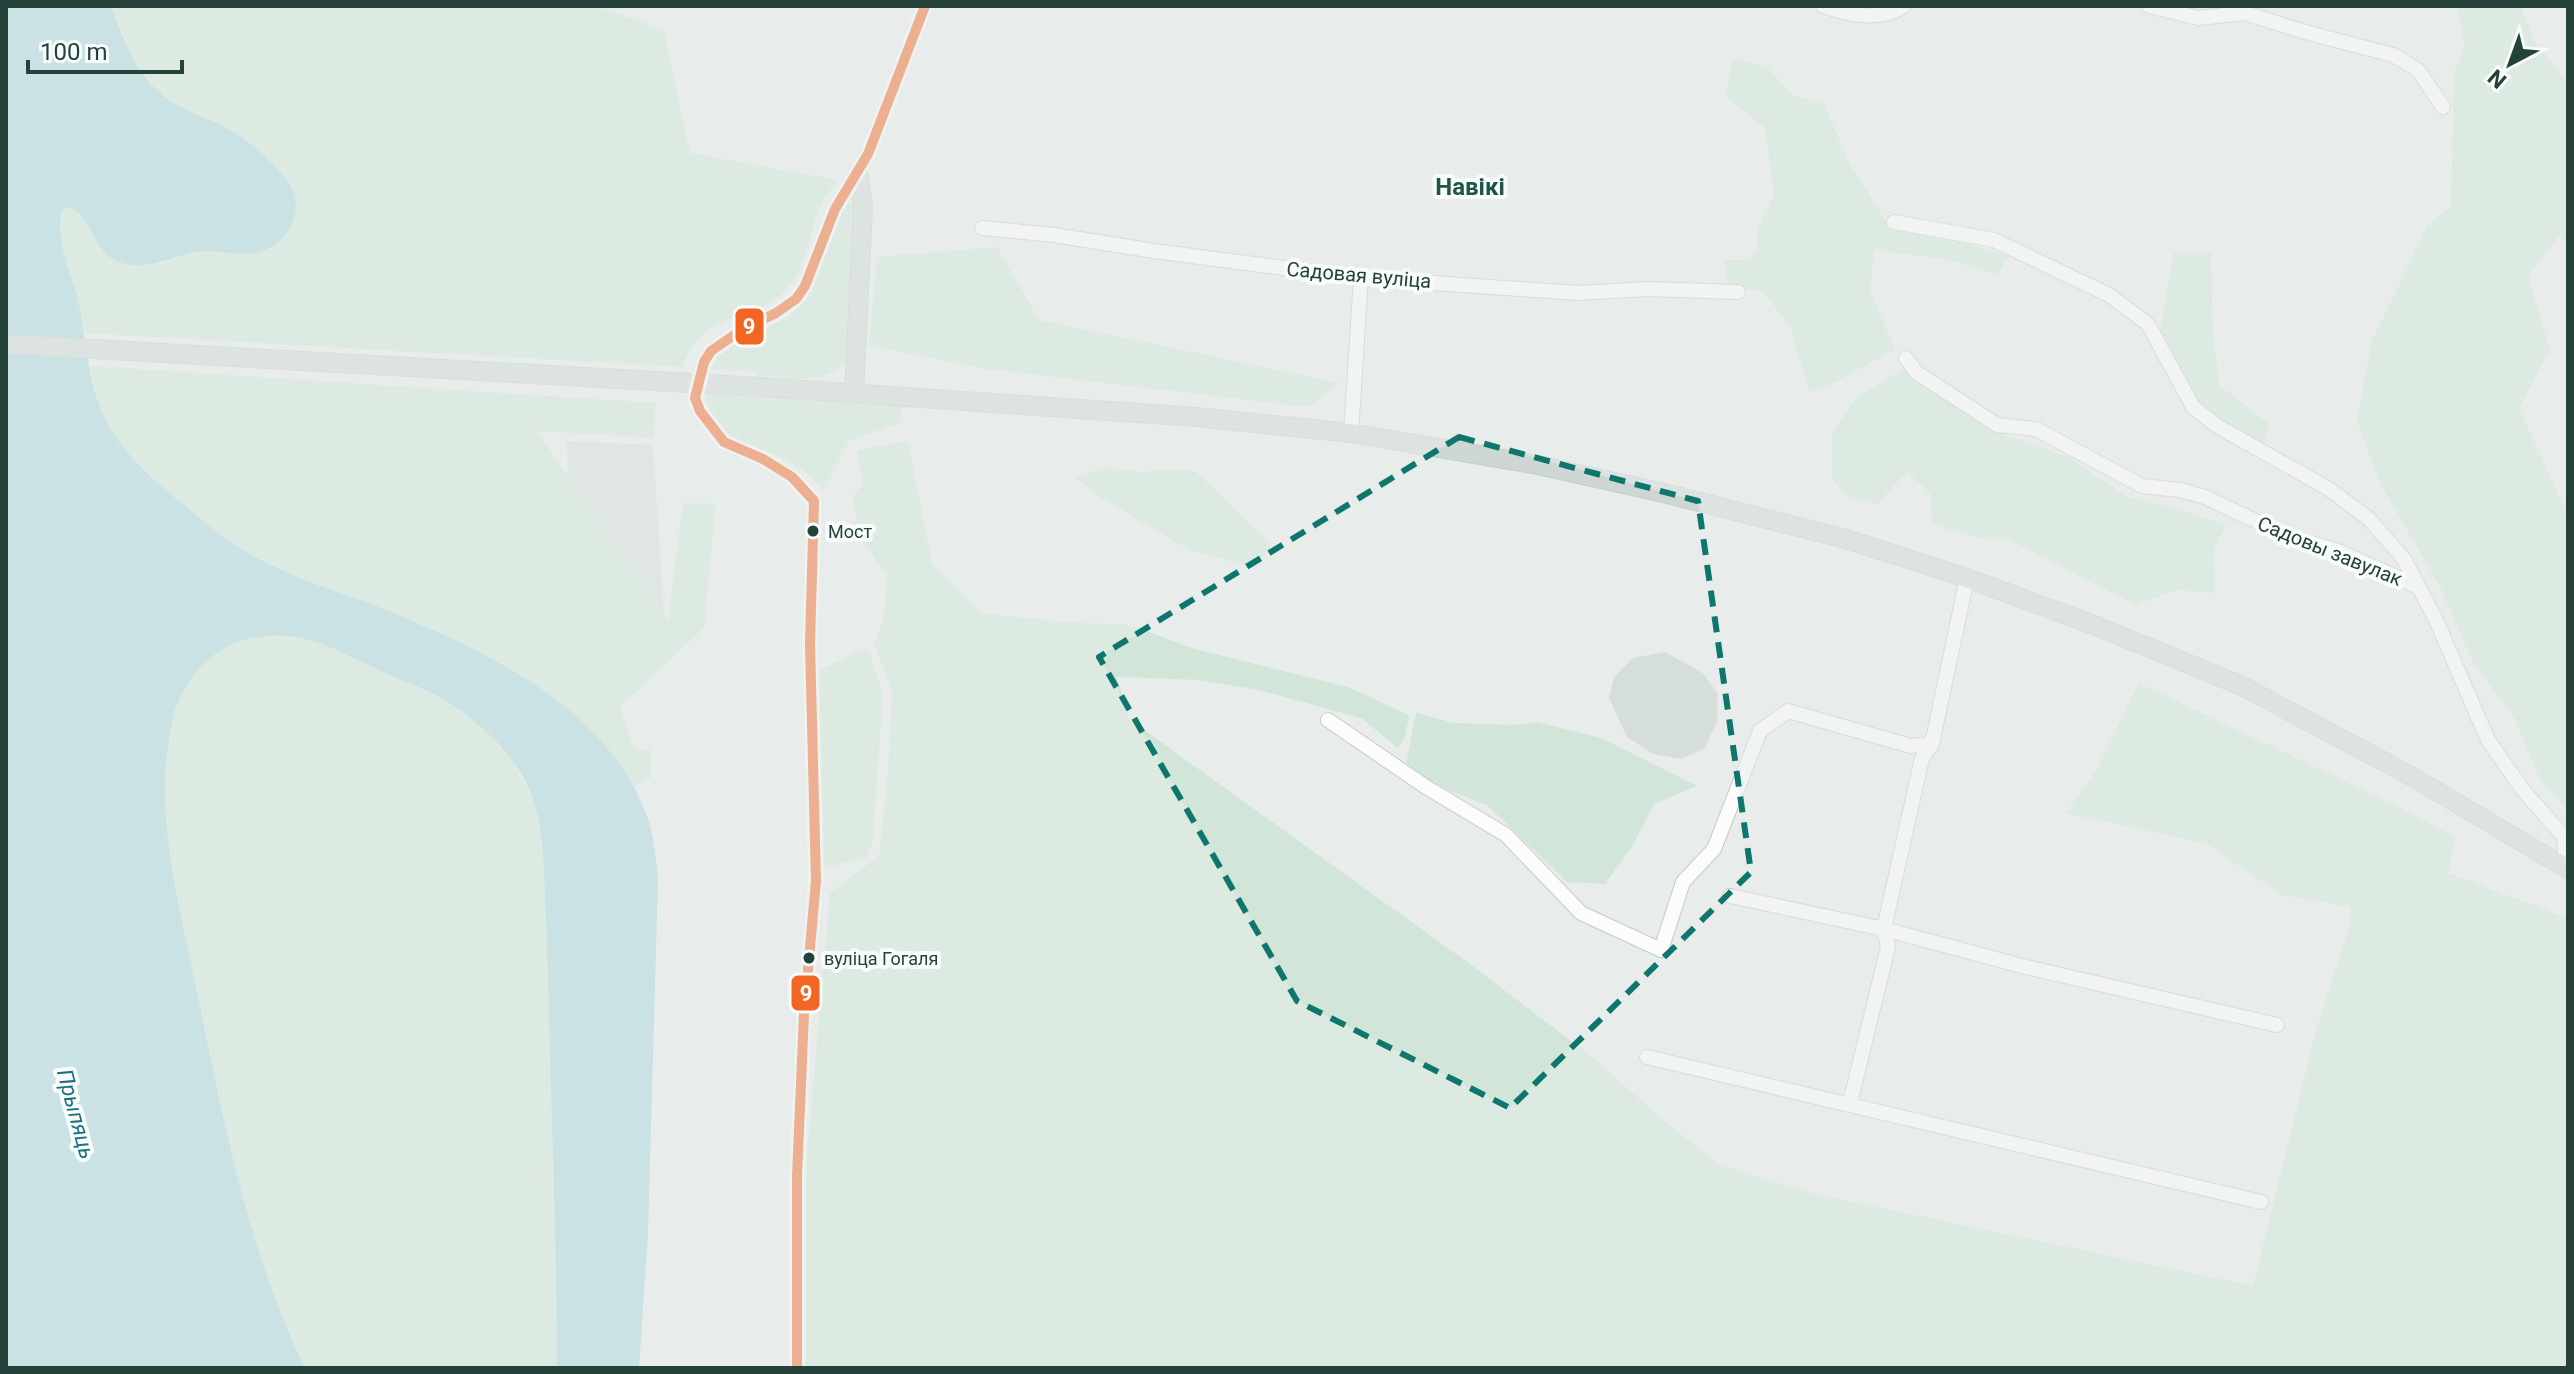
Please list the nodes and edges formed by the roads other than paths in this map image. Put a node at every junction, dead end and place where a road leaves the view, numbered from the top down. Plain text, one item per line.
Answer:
1 (925, 6) edge
2 (1823, 6) edge
3 (1904, 6) edge
4 (2149, 6) edge
5 (2443, 107) dead end
6 (858, 173) junction
7 (1894, 222) dead end
8 (982, 228) dead end
9 (1361, 278) junction
10 (1738, 292) dead end
11 (6, 344) edge
12 (1906, 358) dead end
13 (854, 393) junction
14 (1351, 433) junction
15 (1967, 578) junction
16 (2418, 587) junction
17 (1328, 720) dead end
18 (1932, 744) junction
19 (2567, 868) edge
20 (1730, 896) dead end
21 (1884, 929) junction
22 (2277, 1025) dead end
23 (1647, 1057) dead end
24 (1850, 1103) junction
25 (2261, 1202) dead end
26 (797, 1368) edge

1 - 6 street
2 - 3 street
4 - 5 street
6 - 13 main road
6 - 26 street
7 - 16 street, Садовы завулак
8 - 9 street, Садовая вуліца
9 - 10 street, Садовая вуліца
9 - 14 street
11 - 13 main road, bridge
12 - 16 street, Садовы завулак
13 - 14 main road
14 - 15 main road
15 - 18 street
15 - 19 main road
16 - 19 street
17 - 18 street
18 - 21 street
20 - 21 street
21 - 22 street
21 - 24 street
23 - 24 street
24 - 25 street

